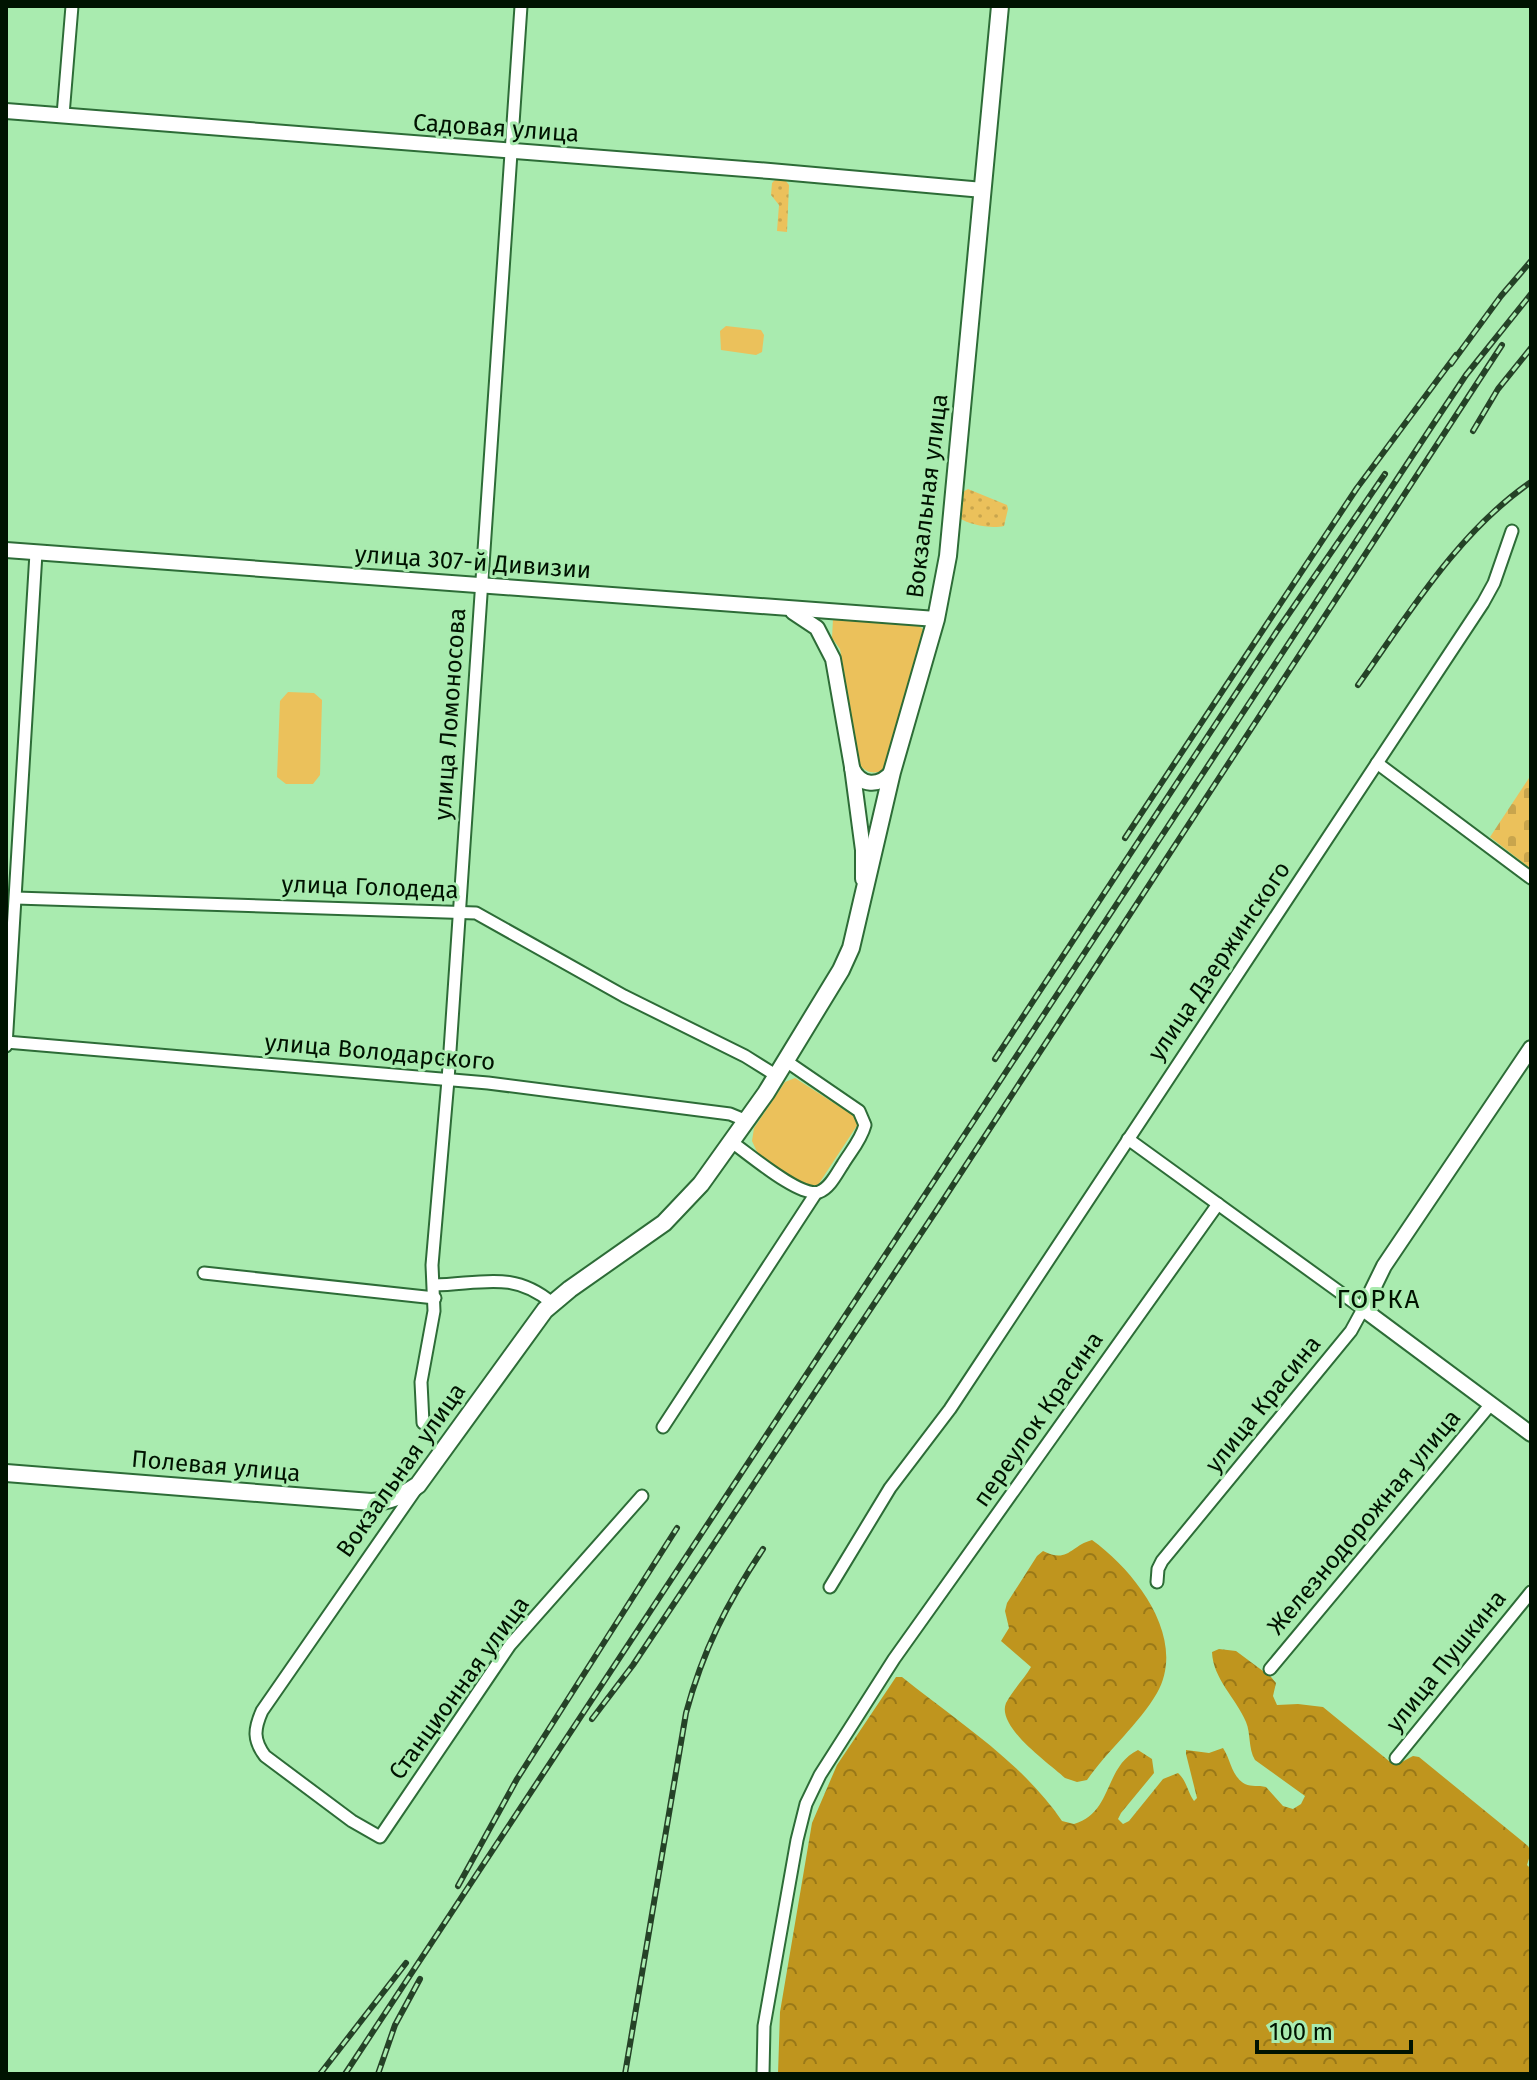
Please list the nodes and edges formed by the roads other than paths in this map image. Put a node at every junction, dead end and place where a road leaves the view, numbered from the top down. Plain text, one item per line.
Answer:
1 (72, 6) edge
2 (521, 6) edge
3 (1000, 6) edge
4 (6, 111) edge
5 (63, 115) junction
6 (510, 151) junction
7 (983, 190) junction
8 (1512, 531) dead end
9 (6, 550) edge
10 (36, 553) junction
11 (481, 585) junction
12 (777, 608) junction
13 (936, 619) junction
14 (1377, 763) junction
15 (852, 767) junction
16 (892, 772) junction
17 (1531, 878) edge
18 (16, 898) junction
19 (862, 907) junction
20 (459, 911) junction
21 (6, 1043) edge
22 (1531, 1048) edge
23 (782, 1068) junction
24 (448, 1080) junction
25 (747, 1121) junction
26 (1128, 1139) junction
27 (733, 1143) junction
28 (816, 1193) junction
29 (1218, 1204) junction
30 (204, 1273) dead end
31 (434, 1292) junction
32 (552, 1303) junction
33 (1363, 1309) junction
34 (1491, 1404) junction
35 (423, 1423) dead end
36 (663, 1427) dead end
37 (1531, 1434) edge
38 (6, 1473) edge
39 (418, 1485) junction
40 (642, 1496) dead end
41 (371, 1502) junction
42 (389, 1529) junction
43 (1157, 1582) dead end
44 (830, 1587) dead end
45 (1531, 1592) edge
46 (1270, 1669) dead end
47 (1396, 1758) dead end
48 (380, 1837) joint
49 (763, 2074) edge

1 - 5 street
2 - 6 street, улица Ломоносова
3 - 7 main road, Вокзальная улица
4 - 5 street, Садовая улица
5 - 6 street, Садовая улица
6 - 7 street, Садовая улица
6 - 11 street, улица Ломоносова
7 - 13 main road, Вокзальная улица
8 - 14 street, улица Дзержинского
9 - 10 street, улица 307-й Дивизии
10 - 11 street, улица 307-й Дивизии
10 - 18 street
11 - 12 street, улица 307-й Дивизии
11 - 20 street, улица Ломоносова
12 - 13 street, улица 307-й Дивизии
12 - 15 street
13 - 16 main road, Вокзальная улица
14 - 17 street
14 - 26 street, улица Дзержинского
15 - 16 street
15 - 19 street
16 - 19 main road, Вокзальная улица
18 - 20 street, улица Голодеда
18 - 21 street
19 - 23 main road, Вокзальная улица
20 - 23 street, улица Голодеда
20 - 24 street, улица Ломоносова
21 - 24 street, улица Володарского
22 - 33 street, улица Красина
23 - 25 main road, Вокзальная улица
23 - 28 street
24 - 25 street, улица Володарского
24 - 31 street, улица Ломоносова
25 - 27 main road, Вокзальная улица
26 - 29 street, Железнодорожная улица
26 - 44 street, улица Дзержинского
27 - 28 street
27 - 32 main road, Вокзальная улица
28 - 36 street
29 - 33 street, Железнодорожная улица
29 - 49 street, переулок Красина
30 - 31 street
31 - 32 street
31 - 35 street, улица Ломоносова
32 - 39 main road, Вокзальная улица
33 - 34 street, Железнодорожная улица
33 - 43 street, улица Красина
34 - 37 street, Железнодорожная улица
34 - 46 street, Железнодорожная улица
38 - 41 main road, Полевая улица
39 - 41 main road, Полевая улица
39 - 42 street, Вокзальная улица
40 - 48 street, Станционная улица
41 - 42 street
42 - 48 street, Вокзальная улица
45 - 47 street, улица Пушкина

